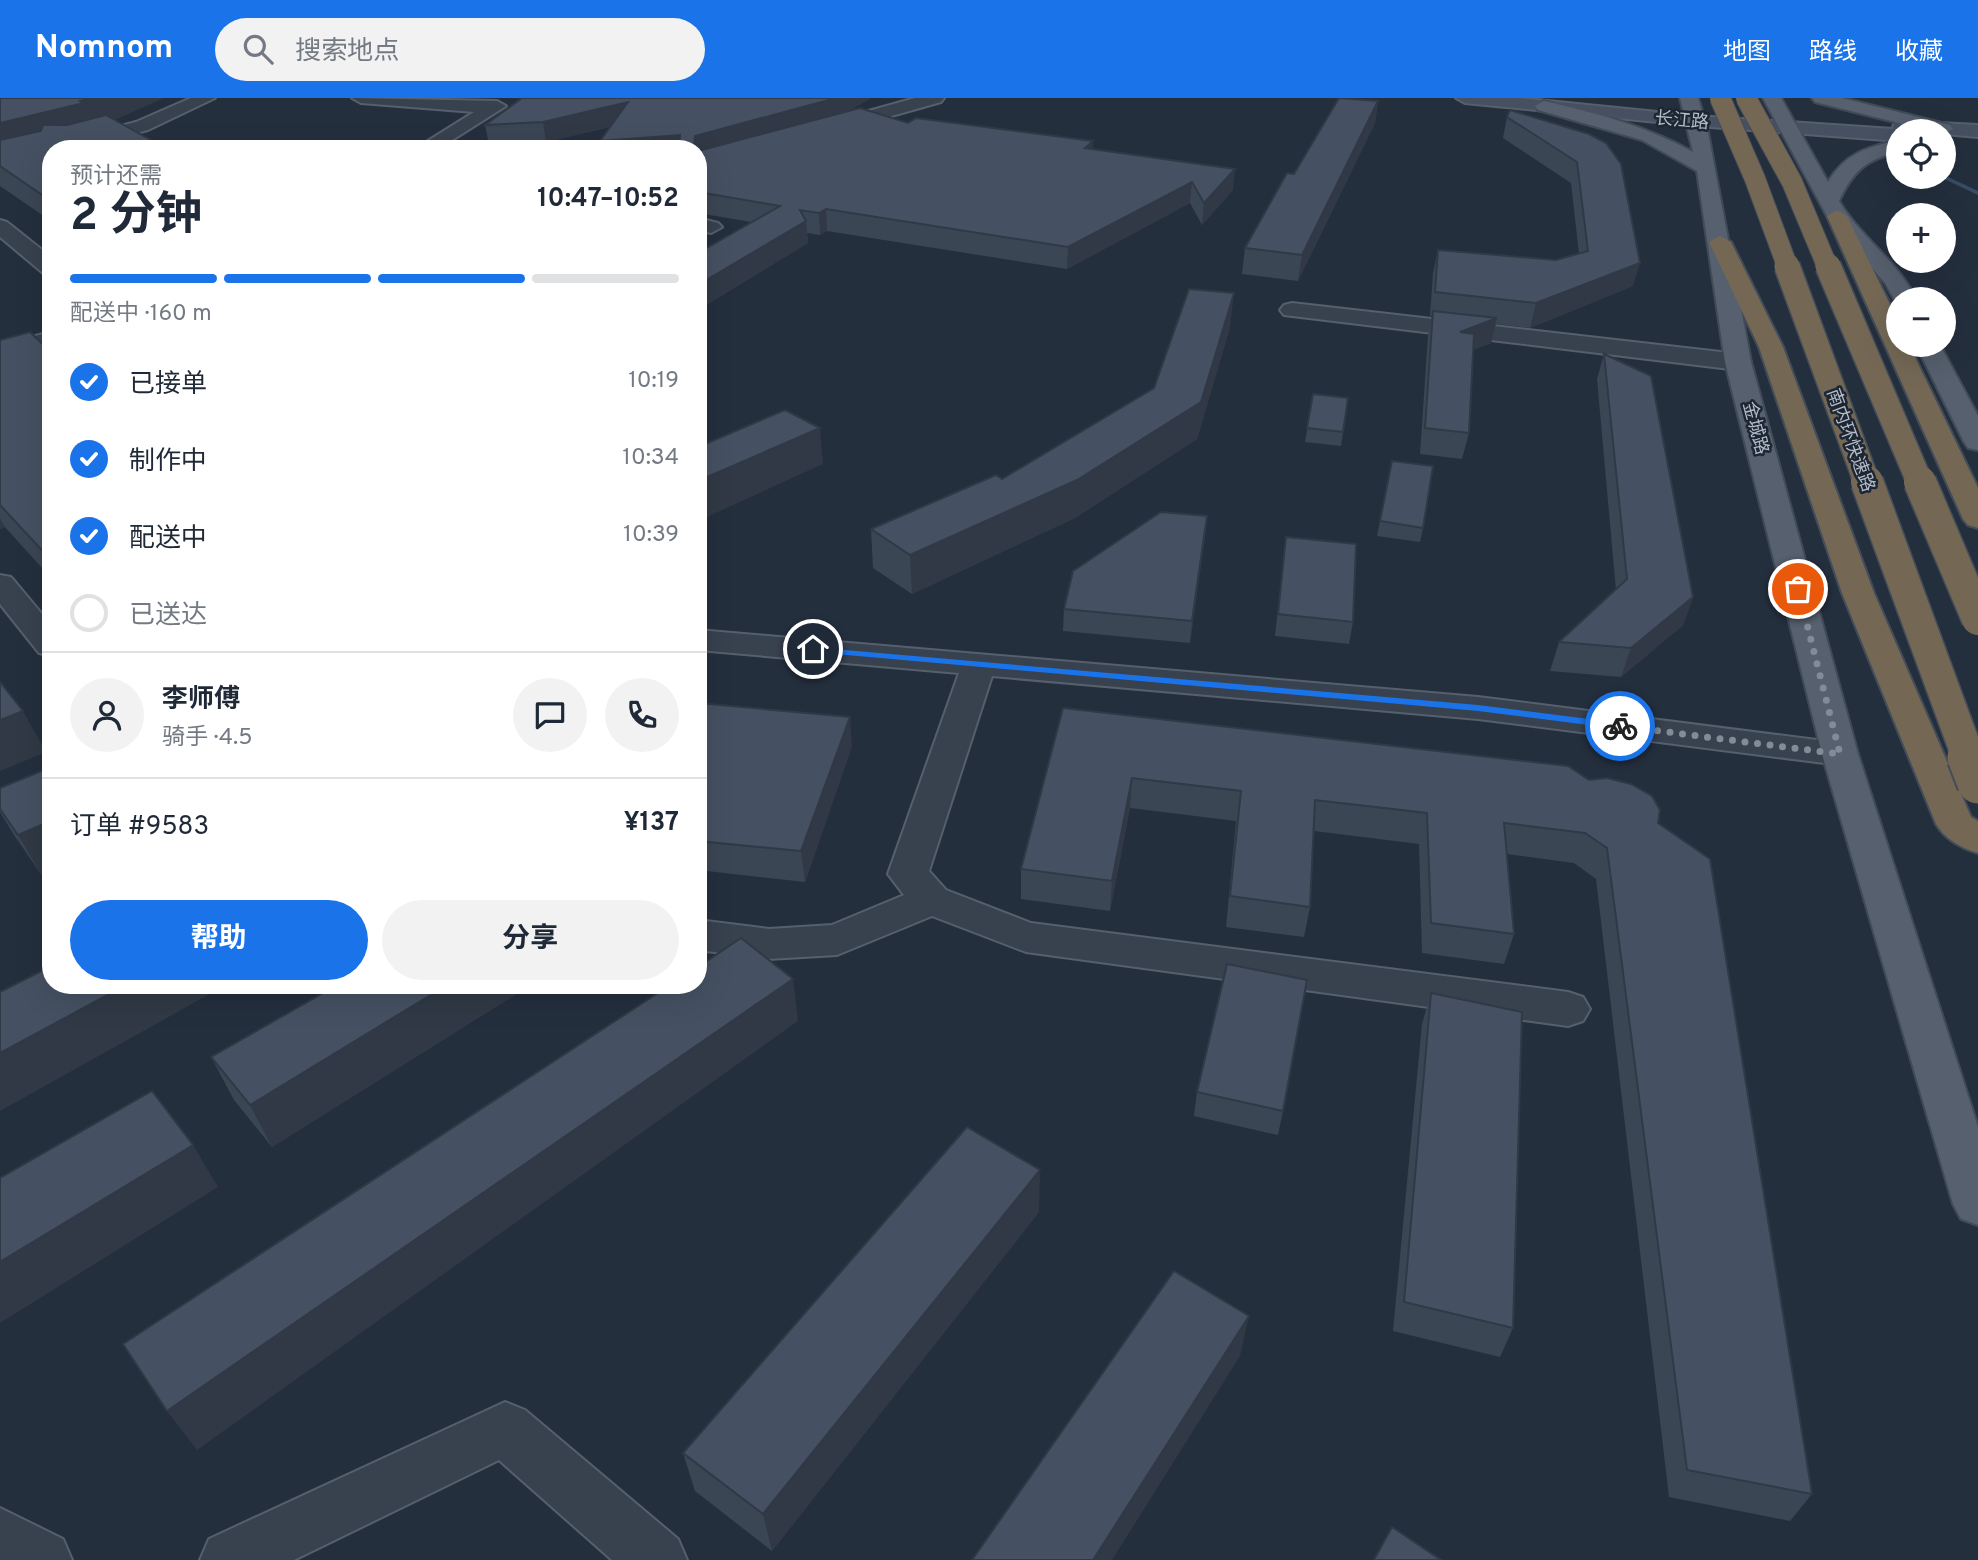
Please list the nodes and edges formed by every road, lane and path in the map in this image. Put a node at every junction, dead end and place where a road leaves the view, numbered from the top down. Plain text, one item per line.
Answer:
1 (206, 98) edge
2 (361, 98) edge
3 (510, 98) edge
4 (935, 98) edge
5 (1465, 98) edge
6 (1578, 98) edge
7 (1720, 98) edge
8 (1746, 98) edge
9 (1772, 98) edge
10 (1821, 98) edge
11 (1555, 101) edge
12 (493, 108) junction
13 (1694, 111) edge
14 (1889, 119) edge
15 (1788, 124) junction
16 (1978, 131) edge
17 (1886, 132) edge
18 (1886, 134) edge
19 (805, 135) edge
20 (1956, 135) edge
21 (1956, 138) edge
22 (87, 140) edge
23 (439, 140) edge
24 (1978, 141) edge
25 (1886, 149) edge
26 (1706, 169) junction
27 (1833, 208) junction
28 (0, 226) edge
29 (1720, 242) junction
30 (42, 261) edge
31 (1899, 287) edge
32 (1292, 310) dead end
33 (42, 341) edge
34 (0, 353) edge
35 (1934, 357) edge
36 (1738, 362) junction
37 (1978, 442) edge
38 (1978, 519) edge
39 (0, 584) edge
40 (1978, 619) edge
41 (42, 635) edge
42 (707, 641) edge
43 (979, 664) junction
44 (1840, 754) junction
45 (1978, 783) edge
46 (1978, 840) edge
47 (932, 900) junction
48 (707, 936) edge
49 (1568, 1009) dead end
50 (1978, 1204) edge
51 (0, 1537) edge
52 (42, 1560) edge
53 (230, 1560) edge
54 (657, 1560) edge

1 - 22 street
2 - 12 street
3 - 12 street
4 - 19 street
5 - 11 main road, 长江路
6 - 11 main road
7 - 45 highway, 南内环快速路, bridge
8 - 40 highway, bridge
9 - 15 main road
10 - 14 main road
11 - 13 main road, 长江路
11 - 26 main road
12 - 23 street
13 - 15 main road, 长江路
13 - 26 main road, 金城路
15 - 17 main road, 长江路
15 - 18 main road, 长江路
15 - 27 main road
16 - 20 main road, 长江路
21 - 24 main road, 长江路
25 - 27 main road
26 - 29 main road, 金城路
27 - 31 main road
27 - 38 highway
28 - 30 street
29 - 36 main road, 金城路
29 - 46 highway
32 - 36 street
33 - 34 street
35 - 37 main road
36 - 44 main road, 金城路
39 - 41 street
42 - 43 street
43 - 44 street
43 - 47 street
44 - 50 main road, 金城路
47 - 48 street
47 - 49 street
51 - 52 street
53 - 54 street

